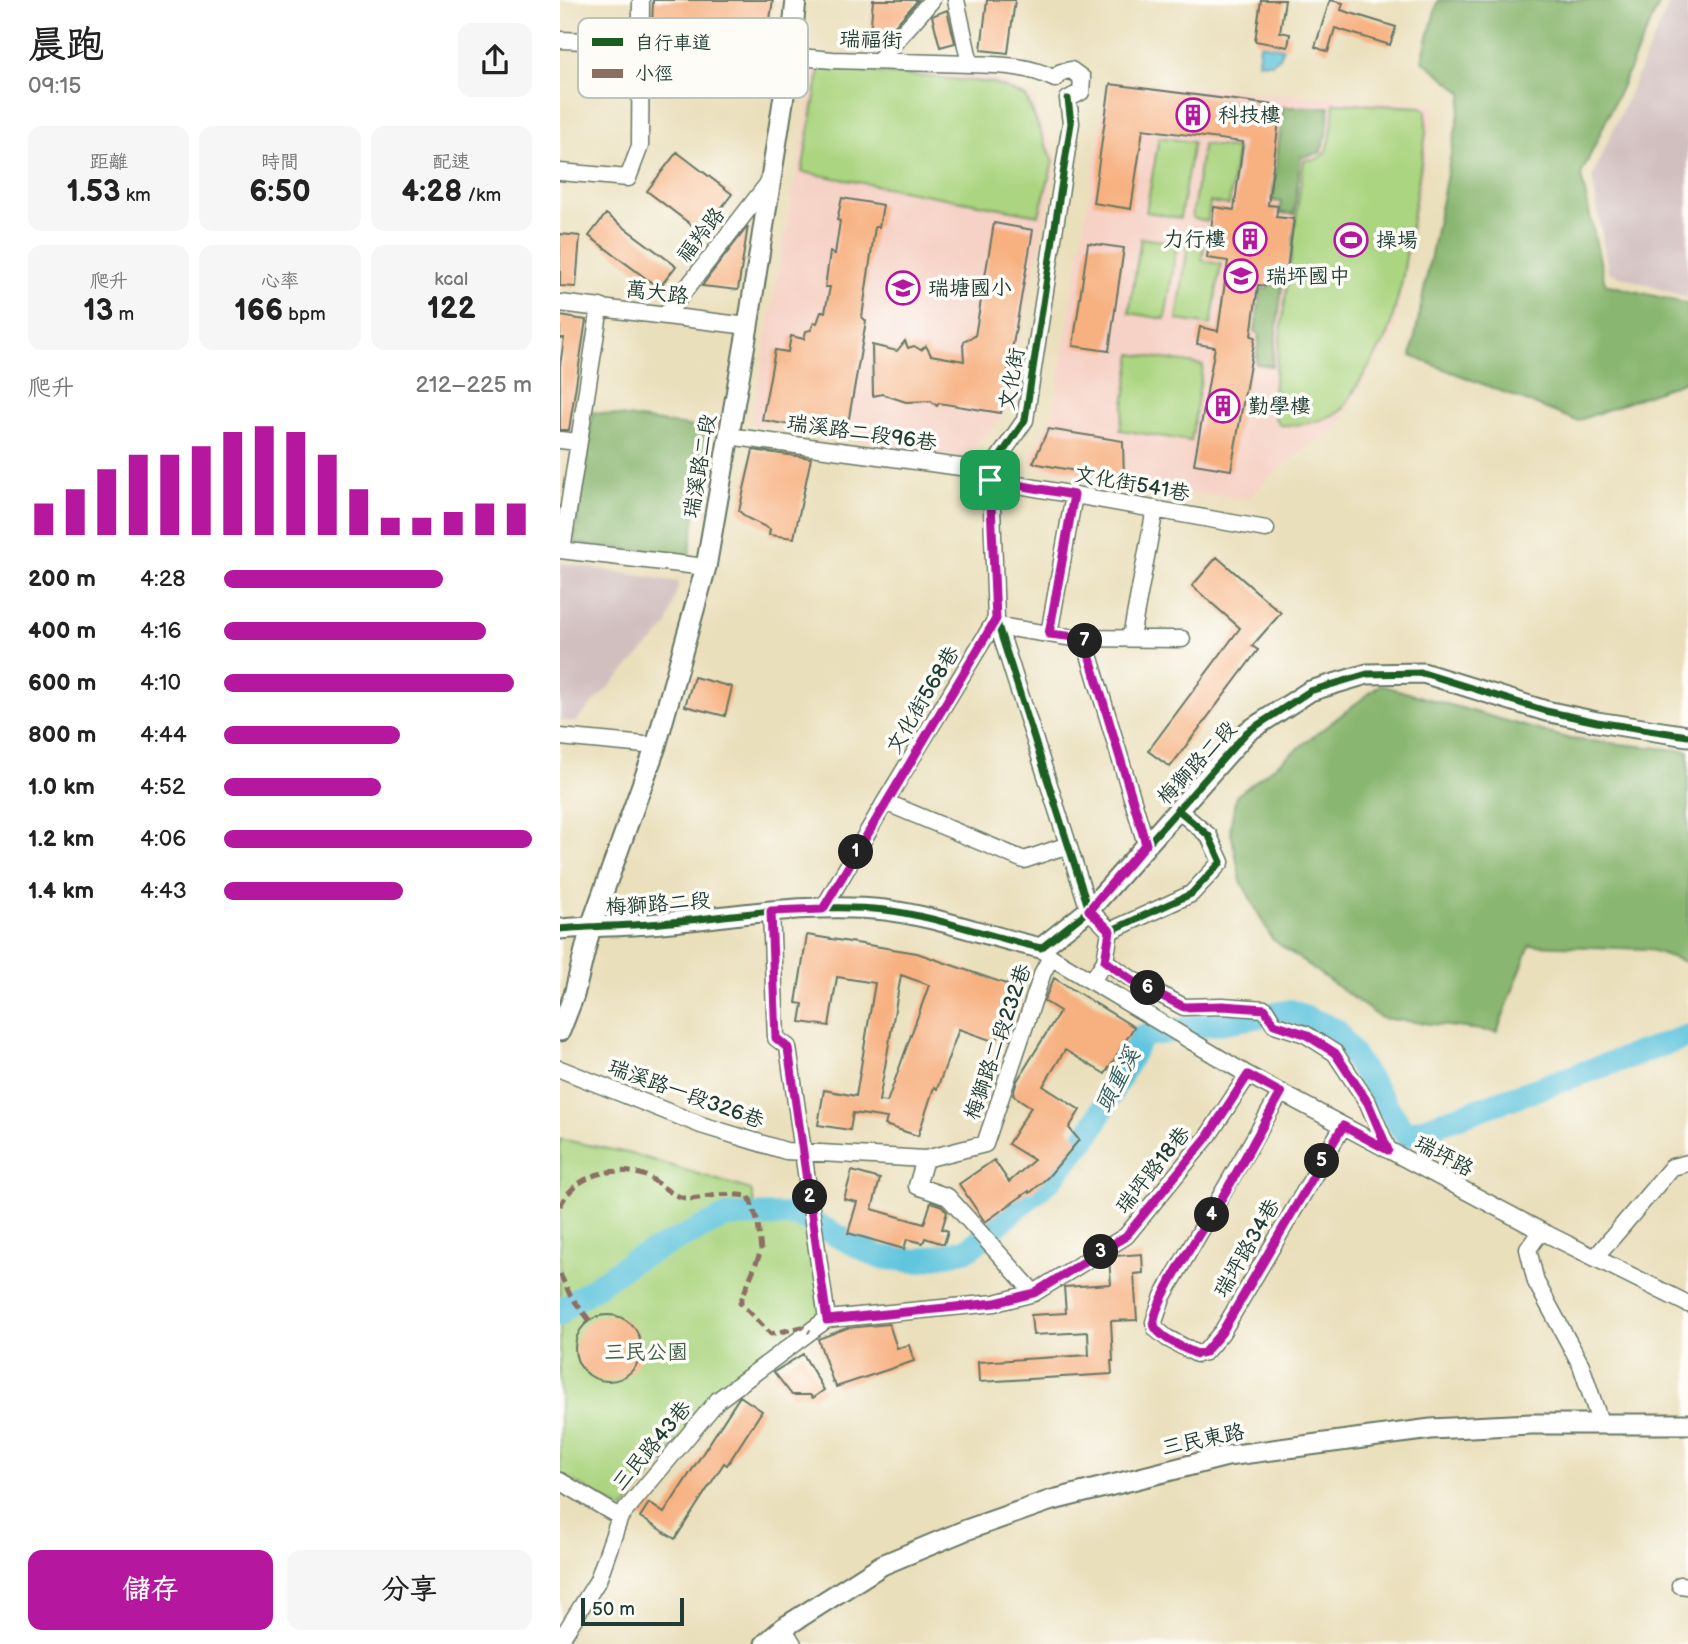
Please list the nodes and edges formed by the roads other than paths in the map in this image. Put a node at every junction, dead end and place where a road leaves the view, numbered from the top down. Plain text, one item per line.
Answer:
1 (641, 0) edge
2 (796, 0) edge
3 (932, 0) edge
4 (956, 0) edge
5 (641, 18) edge
6 (794, 18) edge
7 (560, 40) edge
8 (578, 41) edge
9 (808, 58) edge
10 (878, 61) junction
11 (970, 64) junction
12 (1055, 79) junction
13 (640, 98) edge
14 (783, 98) edge
15 (1068, 99) junction
16 (560, 172) edge
17 (770, 181) junction
18 (560, 303) edge
19 (600, 307) junction
20 (665, 316) junction
21 (748, 326) junction
22 (729, 436) junction
23 (560, 440) edge
24 (578, 442) junction
25 (990, 476) junction
26 (1074, 495) junction
27 (1155, 509) junction
28 (1266, 528) dead end
29 (561, 550) edge
30 (706, 567) junction
31 (997, 623) junction
32 (1049, 634) junction
33 (1084, 638) junction
34 (1131, 638) junction
35 (1182, 639) dead end
36 (1688, 736) edge
37 (560, 737) edge
38 (656, 746) junction
39 (885, 802) junction
40 (1177, 809) junction
41 (1146, 844) junction
42 (1068, 845) junction
43 (823, 909) junction
44 (1089, 910) junction
45 (771, 911) junction
46 (591, 926) junction
47 (560, 929) edge
48 (1110, 931) junction
49 (1046, 952) junction
50 (1105, 961) junction
51 (1092, 981) junction
52 (560, 1031) edge
53 (560, 1069) edge
54 (1248, 1075) junction
55 (1281, 1093) junction
56 (1343, 1126) junction
57 (1388, 1150) junction
58 (803, 1152) junction
59 (926, 1159) junction
60 (1688, 1163) edge
61 (1541, 1231) junction
62 (1595, 1258) junction
63 (1034, 1293) junction
64 (1688, 1304) edge
65 (827, 1320) junction
66 (1601, 1422) junction
67 (1688, 1424) edge
68 (560, 1481) edge
69 (620, 1517) junction
70 (788, 1636) edge
71 (560, 1641) edge
72 (765, 1644) edge

1 - 5 street
2 - 6 street, 瑞溪路二段
3 - 10 street
4 - 11 street
7 - 8 street, 瑞福街
9 - 10 street, 瑞福街
10 - 11 street, 瑞福街
11 - 12 street
12 - 15 street
12 - 15 street
13 - 16 street
14 - 17 street, 瑞溪路二段
15 - 25 street, 文化街
17 - 20 street, 福羚路
17 - 21 street, 瑞溪路二段
18 - 19 street, 萬大路
19 - 20 street, 萬大路
19 - 24 street
20 - 21 street, 萬大路
21 - 22 street, 瑞溪路二段
22 - 25 street, 瑞溪路二段96巷
22 - 30 street, 瑞溪路二段
23 - 24 street
24 - 29 street
25 - 26 street, 文化街541巷
25 - 31 street
26 - 27 street, 文化街541巷
26 - 32 street
27 - 28 street, 文化街541巷
27 - 34 street
29 - 30 street
30 - 38 street, 瑞溪路二段
31 - 32 street
31 - 39 street, 文化街568巷
31 - 42 street
32 - 33 street
33 - 34 street
33 - 41 street
34 - 35 street
36 - 40 street, 梅獅路二段
37 - 38 street
38 - 46 street, 瑞溪路二段
39 - 42 street
39 - 43 street, 文化街568巷
40 - 41 street, 梅獅路二段
40 - 48 street
41 - 44 street, 梅獅路二段
42 - 44 street
43 - 45 street, 梅獅路二段
43 - 49 street, 梅獅路二段
44 - 48 street
44 - 49 street, 梅獅路二段
45 - 46 street, 梅獅路二段
45 - 58 street
46 - 47 street, 梅獅路二段
46 - 52 street, 瑞溪路二段
48 - 50 street
49 - 51 street, 瑞坪路
49 - 59 street, 梅獅路二段232巷
50 - 51 street
50 - 57 street
51 - 54 street, 瑞坪路
53 - 58 street, 瑞溪路一段326巷
54 - 55 street, 瑞坪路
54 - 63 street, 瑞坪路18巷
55 - 56 street, 瑞坪路
55 - 56 street, 瑞坪路34巷
56 - 57 street, 瑞坪路
57 - 61 street, 瑞坪路
58 - 59 street, 瑞溪路一段326巷
58 - 65 street
59 - 63 street
60 - 62 street
61 - 62 street, 瑞坪路
61 - 66 street
62 - 64 street, 瑞坪路
63 - 65 street, 瑞坪路18巷
65 - 69 street, 三民路43巷
66 - 67 street, 三民東路
66 - 70 street, 三民東路
68 - 69 street
69 - 71 street, 三民路43巷
70 - 72 street, 三民東路

